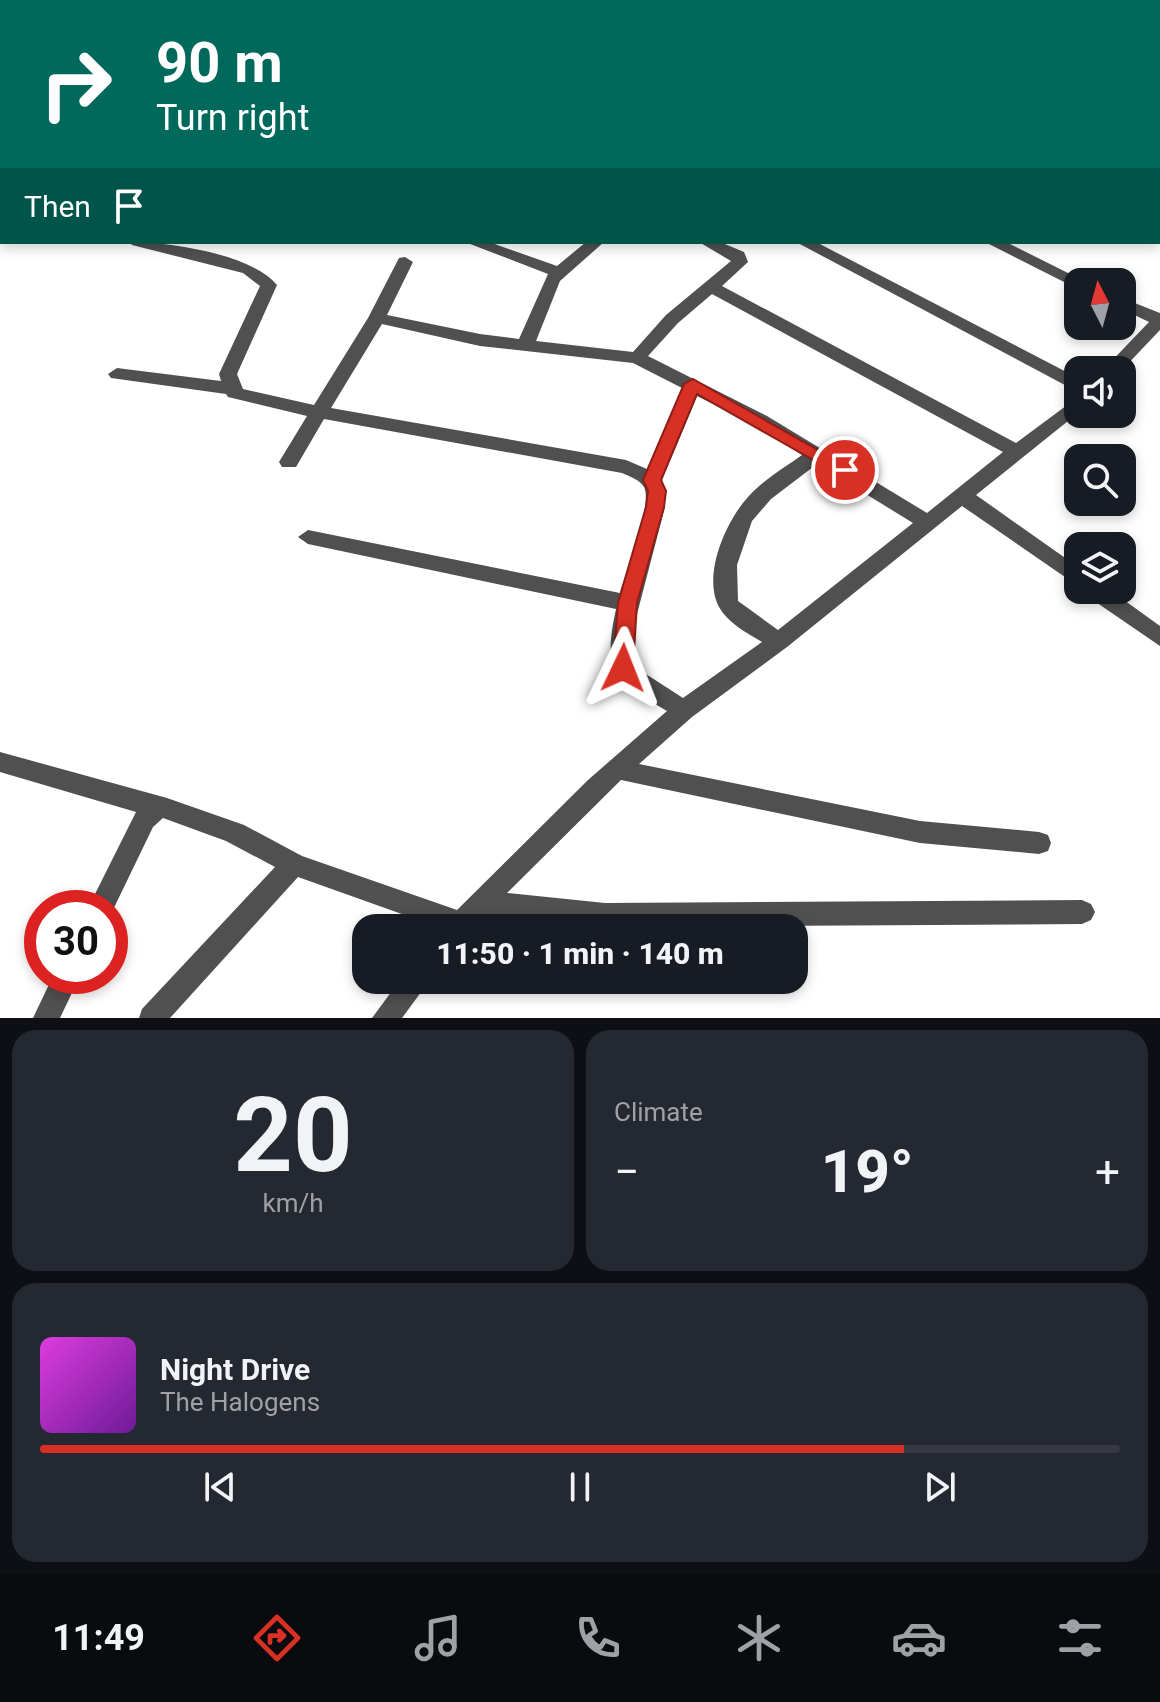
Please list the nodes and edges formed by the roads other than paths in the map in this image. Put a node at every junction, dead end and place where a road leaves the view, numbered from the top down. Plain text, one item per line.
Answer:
1 (146, 244) edge
2 (479, 244) edge
3 (593, 244) edge
4 (710, 244) edge
5 (808, 244) edge
6 (997, 244) edge
7 (405, 262) dead end
8 (558, 272) junction
9 (1064, 275) edge
10 (711, 287) junction
11 (1136, 309) edge
12 (377, 318) junction
13 (1160, 320) edge
14 (526, 344) junction
15 (1125, 356) edge
16 (637, 358) junction
17 (117, 374) dead end
18 (1064, 379) edge
19 (693, 384) junction
20 (230, 388) junction
21 (322, 412) junction
22 (1064, 414) edge
23 (1016, 451) junction
24 (816, 454) junction
25 (289, 462) dead end
26 (652, 480) junction
27 (963, 496) junction
28 (928, 523) junction
29 (308, 537) dead end
30 (1064, 568) edge
31 (627, 603) junction
32 (1114, 604) edge
33 (1160, 637) edge
34 (779, 641) junction
35 (684, 710) junction
36 (0, 762) edge
37 (616, 769) junction
38 (158, 808) junction
39 (1039, 843) dead end
40 (294, 864) junction
41 (110, 890) edge
42 (481, 902) junction
43 (1082, 912) dead end
44 (426, 914) edge
45 (470, 914) edge
46 (58, 994) edge
47 (405, 994) edge
48 (46, 1018) edge
49 (152, 1018) edge
50 (385, 1018) edge

1 - 20 street
2 - 8 street
3 - 8 street
4 - 10 street
5 - 18 street
6 - 9 street
7 - 12 street
8 - 14 street
10 - 16 street
10 - 23 street
11 - 13 street
12 - 14 street
12 - 21 street
13 - 15 street
14 - 16 street
16 - 19 street
17 - 20 street
19 - 24 street
19 - 26 street
20 - 21 street
21 - 25 street
21 - 26 street
22 - 23 street
23 - 27 street
24 - 28 street
24 - 34 street
26 - 31 street
27 - 28 street
27 - 30 street
28 - 34 street
29 - 31 street
31 - 35 street
32 - 33 street
34 - 35 street
35 - 37 street
36 - 38 street
37 - 39 street
37 - 42 street
38 - 40 street
38 - 41 street
40 - 44 street
40 - 49 street
42 - 43 street
42 - 45 street
46 - 48 street
47 - 50 street

